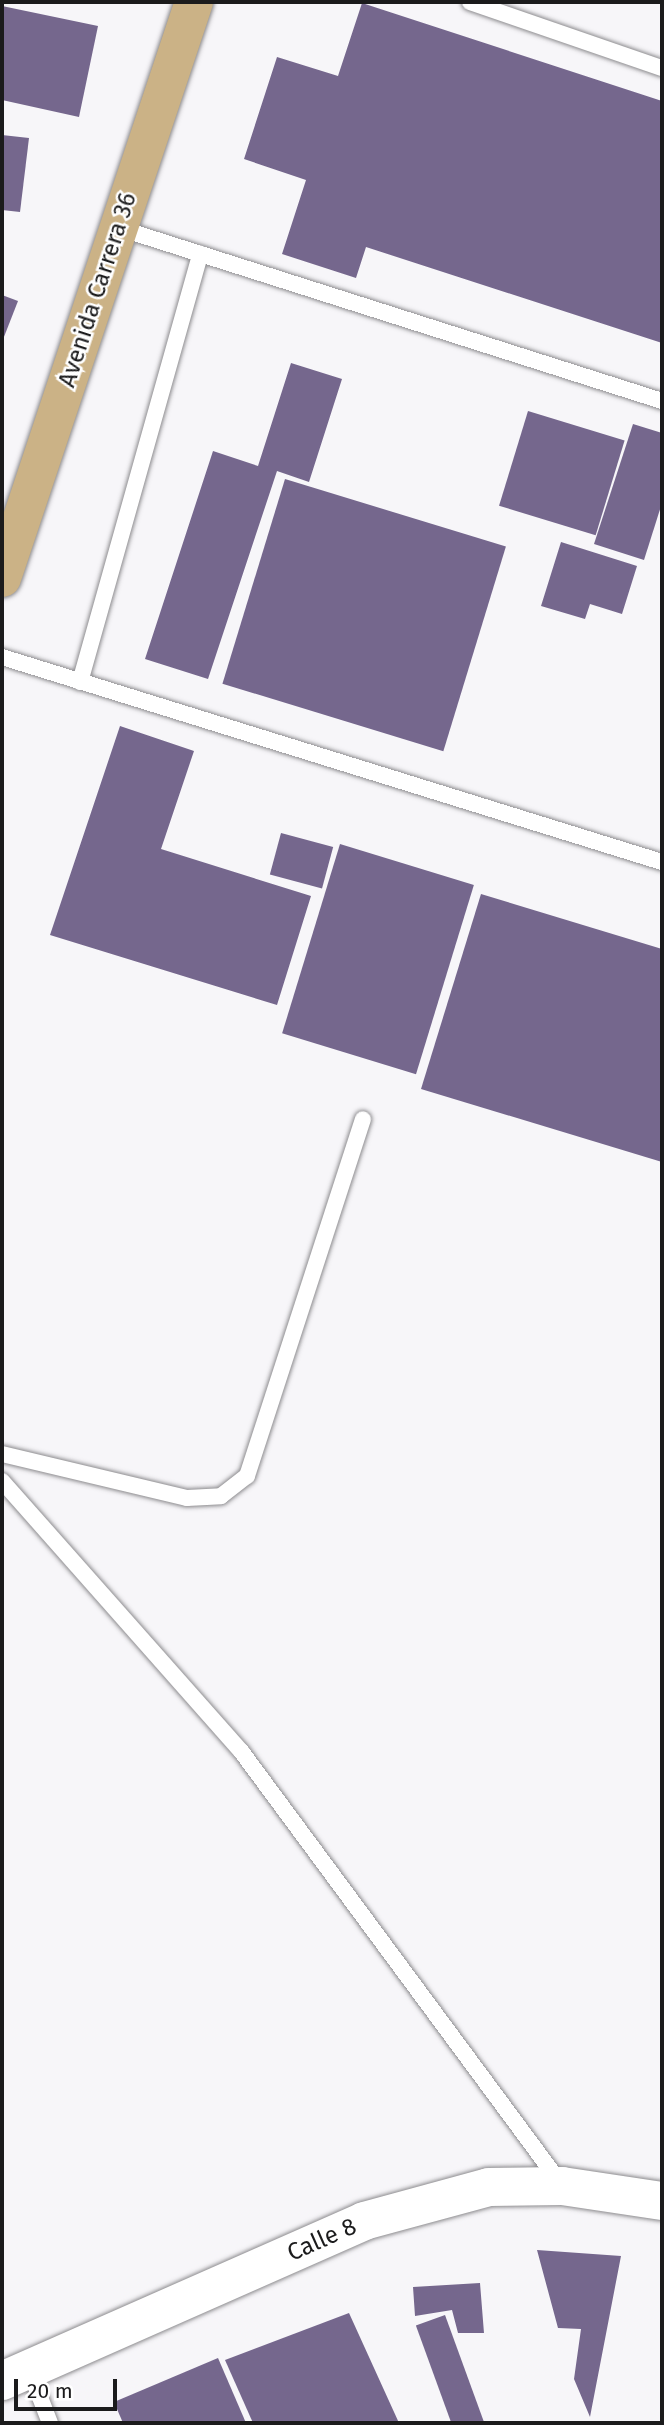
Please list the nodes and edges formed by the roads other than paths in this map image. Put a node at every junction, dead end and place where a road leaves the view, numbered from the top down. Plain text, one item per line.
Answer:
1 (194, 2) edge
2 (470, 2) edge
3 (662, 68) edge
4 (118, 228) junction
5 (200, 254) junction
6 (662, 401) edge
7 (2, 578) edge
8 (2, 657) edge
9 (80, 682) junction
10 (662, 862) edge
11 (363, 1119) dead end
12 (2, 1454) edge
13 (2, 1481) edge
14 (562, 2186) junction
15 (662, 2201) edge
16 (15, 2375) edge
17 (50, 2423) edge

1 - 4 main road, Avenida Carrera 36
2 - 3 lane
4 - 5 lane
4 - 7 main road, Avenida Carrera 36
5 - 6 lane
5 - 9 lane
8 - 9 lane
9 - 10 lane
11 - 12 lane
13 - 14 lane
14 - 15 main road, Calle 8
14 - 16 main road, Calle 8
16 - 17 lane

